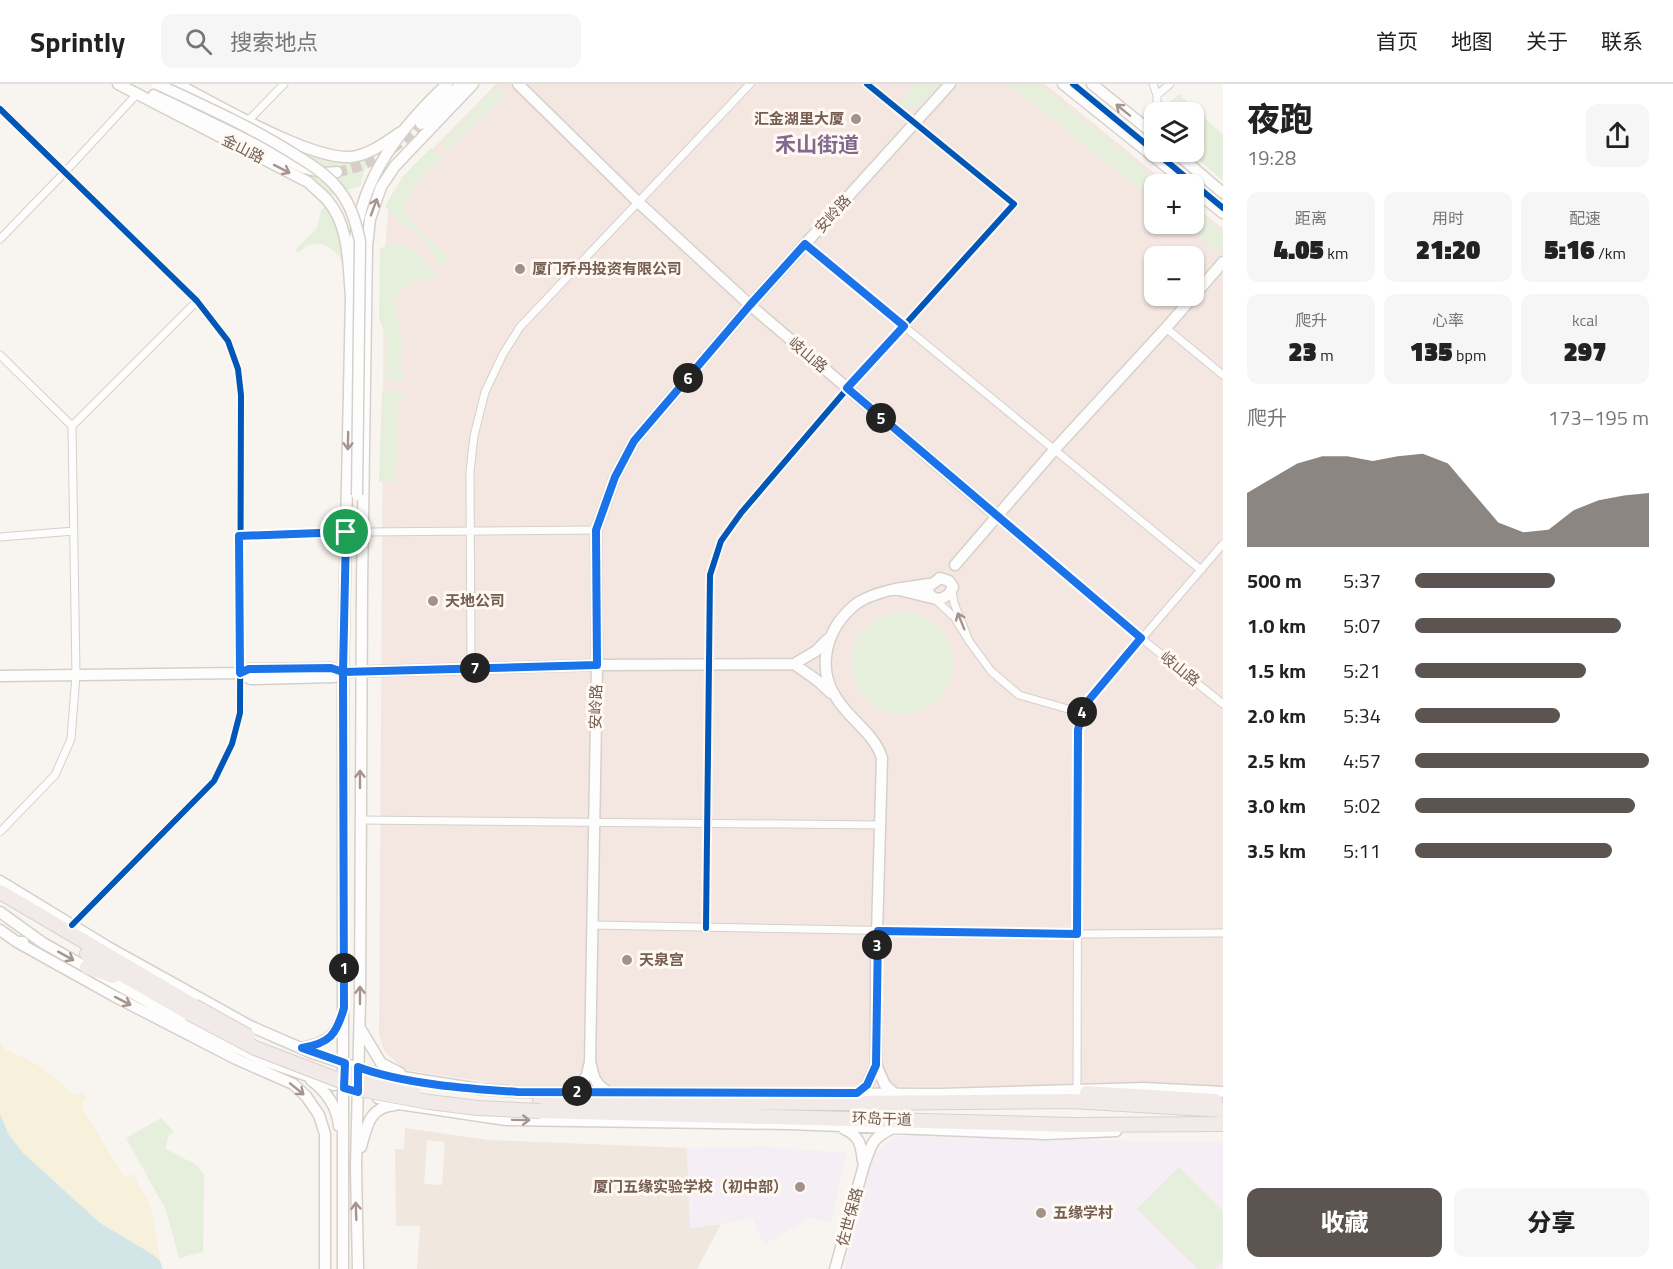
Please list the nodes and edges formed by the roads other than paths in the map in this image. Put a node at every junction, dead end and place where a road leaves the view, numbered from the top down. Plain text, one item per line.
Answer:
1 (118, 84) edge
2 (129, 84) edge
3 (157, 84) edge
4 (177, 84) edge
5 (284, 84) edge
6 (447, 84) edge
7 (461, 84) edge
8 (473, 84) edge
9 (518, 84) edge
10 (750, 84) edge
11 (867, 84) edge
12 (950, 84) edge
13 (1063, 84) edge
14 (1092, 84) edge
15 (1153, 84) edge
16 (1170, 84) edge
17 (137, 94) junction
18 (1157, 95) junction
19 (1157, 102) edge
20 (0, 109) edge
21 (248, 121) junction
22 (915, 123) junction
23 (421, 124) tunnel mouth
24 (1144, 126) edge
25 (401, 132) junction
26 (1187, 162) edge
27 (65, 172) junction
28 (337, 172) tunnel mouth
29 (1176, 174) edge
30 (1223, 193) edge
31 (1204, 198) edge
32 (637, 201) junction
33 (1223, 213) edge
34 (0, 239) edge
35 (805, 244) junction
36 (1223, 262) edge
37 (351, 297) junction
38 (198, 301) junction
39 (750, 305) junction
40 (904, 326) junction
41 (1166, 328) junction
42 (0, 355) edge
43 (1223, 375) edge
44 (847, 388) junction
45 (72, 426) junction
46 (1055, 449) junction
47 (998, 517) junction
48 (596, 530) junction
49 (74, 531) junction
50 (346, 532) junction
51 (363, 532) junction
52 (471, 532) junction
53 (239, 536) junction
54 (0, 537) edge
55 (1223, 544) edge
56 (955, 565) junction
57 (1201, 570) junction
58 (940, 578) junction
59 (929, 584) junction
60 (362, 586) junction
61 (952, 587) junction
62 (895, 589) junction
63 (934, 599) junction
64 (1141, 638) junction
65 (828, 639) junction
66 (969, 640) junction
67 (708, 664) junction
68 (794, 664) junction
69 (597, 665) junction
70 (471, 668) junction
71 (361, 671) junction
72 (343, 672) junction
73 (240, 673) junction
74 (76, 675) junction
75 (0, 676) edge
76 (835, 697) junction
77 (1223, 704) edge
78 (1082, 713) junction
79 (360, 820) junction
80 (594, 821) junction
81 (707, 823) junction
82 (880, 825) junction
83 (0, 832) edge
84 (0, 881) edge
85 (0, 887) edge
86 (0, 892) edge
87 (0, 902) edge
88 (34, 902) junction
89 (0, 912) edge
90 (72, 925) junction
91 (592, 925) junction
92 (706, 928) junction
93 (0, 930) edge
94 (878, 931) junction
95 (1223, 933) edge
96 (1077, 934) junction
97 (17, 942) junction
98 (43, 943) junction
99 (108, 947) junction
100 (87, 967) junction
101 (344, 1008) junction
102 (187, 1009) junction
103 (359, 1025) junction
104 (302, 1048) junction
105 (590, 1062) junction
106 (345, 1063) junction
107 (876, 1065) junction
108 (358, 1067) junction
109 (306, 1076) junction
110 (420, 1081) junction
111 (344, 1088) junction
112 (1077, 1089) junction
113 (577, 1091) junction
114 (358, 1092) junction
115 (609, 1092) junction
116 (1008, 1092) junction
117 (1223, 1092) edge
118 (857, 1093) junction
119 (894, 1094) junction
120 (1035, 1101) junction
121 (925, 1102) junction
122 (978, 1102) junction
123 (1223, 1102) edge
124 (399, 1104) junction
125 (540, 1106) junction
126 (1223, 1110) edge
127 (985, 1123) junction
128 (1026, 1124) junction
129 (1223, 1124) edge
130 (840, 1126) junction
131 (892, 1129) junction
132 (1223, 1131) edge
133 (343, 1163) junction
134 (864, 1165) junction
135 (356, 1167) junction
136 (325, 1269) edge
137 (344, 1269) edge
138 (358, 1269) edge
139 (835, 1269) edge

1 - 17 main road, 金山路
2 - 28 main road
3 - 60 main road, bridge
4 - 21 main road, 金山路
5 - 21 street
6 - 25 main road
7 - 23 main road
51 -> 8 main road
9 - 32 main road, 岐山路
10 - 32 street
11 - 22 street
12 - 22 main road, 安岭路
13 - 29 main road
24 -> 14 main road
15 - 18 street
16 - 18 street
17 - 27 street
17 -> 37 main road, 金山路
18 - 19 street
20 - 27 street
21 - 25 main road, 金山路
22 - 35 main road, 安岭路
22 - 40 street
25 - 37 main road
26 - 30 main road
27 - 34 street
27 - 38 street
31 - 33 main road
32 - 39 main road, 岐山路
32 - 52 street
35 - 39 main road, 安岭路
35 - 40 street
36 - 41 main road
37 -> 50 main road
38 - 45 street
38 - 53 street
39 - 44 main road, 岐山路
39 - 48 main road, 安岭路
40 - 44 street
40 - 46 street
41 - 43 street
41 - 46 main road
42 - 45 street
44 - 47 main road, 岐山路
44 - 67 street
45 - 49 street
46 - 47 main road
46 - 57 street
47 - 56 main road
47 - 64 street, 岐山路
48 - 52 street
48 - 69 main road, 安岭路
49 - 54 street
49 - 74 street
50 - 53 street
50 - 72 main road
51 - 52 street
51 - 60 main road
52 - 70 street
53 - 73 street
55 - 57 street
56 - 58 main road
56 - 61 main road
57 - 64 street
58 - 59 main road
58 - 61 main road
59 - 62 main road
59 - 63 main road
60 - 71 main road
61 - 63 main road
66 -> 61 street
62 - 63 main road
62 - 65 main road
63 - 66 street
64 - 77 street, 岐山路
64 - 78 street
65 - 68 main road
65 - 76 main road
66 - 78 street
67 - 68 main road
67 - 69 main road
67 - 81 street
68 - 76 main road
69 - 70 main road
69 - 80 main road, 安岭路
70 - 71 main road
71 - 72 main road
79 -> 71 main road
72 - 73 main road
72 - 101 main road
73 - 74 main road
73 - 90 street
74 - 75 main road
74 - 83 street
76 - 82 main road
78 - 96 street
79 - 80 street
103 -> 79 main road
80 - 81 street
80 - 91 main road, 安岭路
81 - 82 street
81 - 92 street
82 - 94 main road
84 - 88 main road
85 - 88 highway
86 - 102 highway
87 - 102 highway
88 - 90 main road
89 - 98 main road
90 - 99 main road
91 - 92 street
91 - 105 main road, 安岭路
92 - 94 street
93 - 97 main road
94 - 96 street
94 - 107 main road
95 - 96 street
96 - 112 street
97 - 98 main road
97 -> 136 main road
98 -> 100 main road
99 - 102 highway
99 - 104 main road
100 - 102 highway
100 - 109 main road
101 - 104 main road
101 - 106 main road
102 - 125 highway, bridge
103 - 108 main road
103 - 110 main road
104 - 106 main road
105 - 113 main road
105 - 115 main road
106 - 108 main road
106 - 111 main road
107 - 118 main road
107 - 119 main road
108 - 110 main road
108 - 114 main road
109 - 111 main road
109 - 133 main road
110 - 113 main road
111 - 114 main road
111 - 133 main road
112 - 116 main road
112 - 117 main road
113 - 115 main road
114 - 124 main road
114 - 135 main road
115 - 118 main road
116 - 119 main road
116 - 121 highway
116 - 123 highway
118 - 119 main road
120 - 122 highway, 环岛干道
120 - 126 highway, 环岛干道
120 - 128 highway
121 - 122 highway, 环岛干道
121 - 125 highway, 环岛干道
122 - 127 highway
124 -> 130 main road
124 - 135 main road
125 - 127 highway, 环岛干道
127 - 128 highway, 环岛干道
128 - 129 highway, 环岛干道
130 - 131 main road
130 - 134 main road
131 - 132 main road
131 - 134 main road, 佐世保路
133 - 137 main road
134 - 139 main road, 佐世保路
138 -> 135 main road

